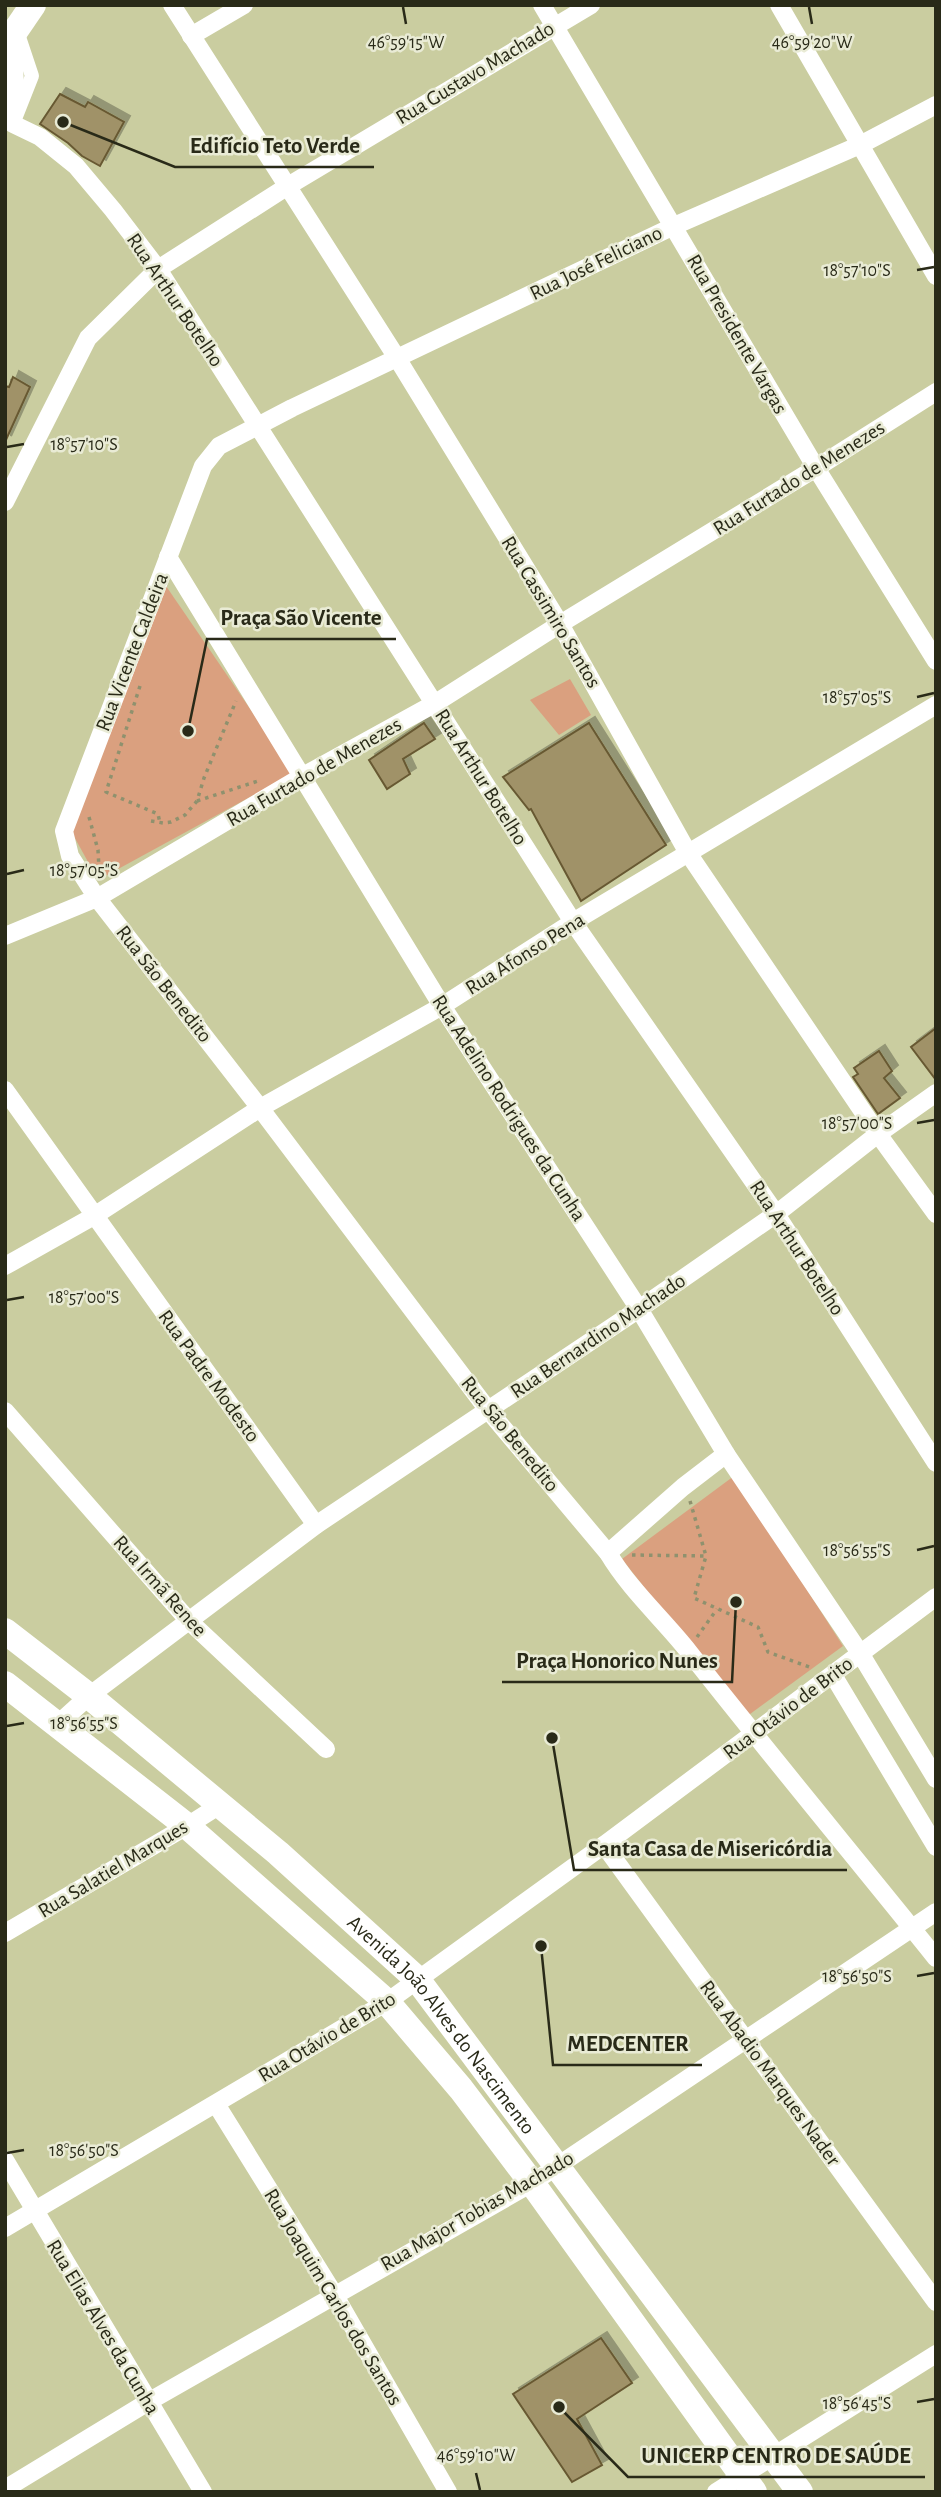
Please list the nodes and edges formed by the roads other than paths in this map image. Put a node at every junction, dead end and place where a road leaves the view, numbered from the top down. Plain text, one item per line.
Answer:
1 (33, 5) edge
2 (38, 5) edge
3 (172, 5) edge
4 (244, 5) edge
5 (542, 5) edge
6 (591, 5) edge
7 (779, 5) edge
8 (555, 26) junction
9 (191, 36) junction
10 (5, 48) edge
11 (936, 105) edge
12 (8, 115) edge
13 (860, 145) junction
14 (288, 186) junction
15 (674, 226) junction
16 (158, 269) junction
17 (936, 276) edge
18 (397, 358) junction
19 (936, 392) edge
20 (258, 427) junction
21 (816, 468) junction
22 (5, 502) edge
23 (168, 557) junction
24 (560, 624) junction
25 (936, 661) edge
26 (434, 704) junction
27 (936, 705) edge
28 (303, 776) junction
29 (688, 853) junction
30 (97, 898) junction
31 (573, 922) junction
32 (5, 936) edge
33 (442, 1006) junction
34 (5, 1090) edge
35 (936, 1093) edge
36 (260, 1108) junction
37 (878, 1134) junction
38 (776, 1214) junction
39 (936, 1214) edge
40 (94, 1216) junction
41 (5, 1266) edge
42 (639, 1310) junction
43 (488, 1410) junction
44 (5, 1411) edge
45 (726, 1454) junction
46 (936, 1463) edge
47 (316, 1525) junction
48 (608, 1553) junction
49 (936, 1597) edge
50 (188, 1620) junction
51 (5, 1631) edge
52 (860, 1653) junction
53 (833, 1675) junction
54 (5, 1684) edge
55 (89, 1696) junction
56 (57, 1724) junction
57 (752, 1734) junction
58 (326, 1749) dead end
59 (936, 1779) edge
60 (220, 1804) junction
61 (187, 1826) junction
62 (604, 1845) junction
63 (936, 1847) edge
64 (278, 1853) junction
65 (248, 1878) junction
66 (936, 1912) edge
67 (912, 1928) junction
68 (5, 1933) edge
69 (936, 1958) edge
70 (418, 1979) junction
71 (387, 2002) junction
72 (745, 2039) junction
73 (216, 2104) junction
74 (5, 2160) edge
75 (557, 2166) junction
76 (533, 2183) junction
77 (35, 2211) junction
78 (5, 2228) edge
79 (334, 2294) junction
80 (936, 2302) edge
81 (936, 2354) edge
82 (148, 2402) junction
83 (772, 2456) junction
84 (748, 2483) edge
85 (5, 2489) edge
86 (203, 2492) edge
87 (448, 2492) edge
88 (716, 2492) edge
89 (800, 2492) edge

1 - 10 main road
2 - 12 street
3 - 9 street, Rua Cassimiro Santos
4 - 9 street
5 - 8 street, Rua Presidente Vargas
6 - 8 street, Rua Gustavo Machado
7 - 13 street
8 - 14 street, Rua Gustavo Machado
8 - 15 street, Rua Presidente Vargas
9 - 14 street, Rua Cassimiro Santos
10 - 12 main road
11 - 13 street, Rua José Feliciano
12 - 16 street, Rua Arthur Botelho
13 - 15 street, Rua José Feliciano
13 - 17 street
14 - 16 street, Rua Gustavo Machado
14 - 18 street, Rua Cassimiro Santos
15 - 18 street, Rua José Feliciano
15 - 21 street, Rua Presidente Vargas
16 - 20 street, Rua Arthur Botelho
16 - 22 street
18 - 20 street, Rua José Feliciano
18 - 24 street, Rua Cassimiro Santos
19 - 21 street, Rua Furtado de Menezes
20 - 23 street, Rua Vicente Caldeira
20 - 26 street, Rua Arthur Botelho
21 - 24 street, Rua Furtado de Menezes
21 - 25 street, Rua Presidente Vargas
23 - 28 street, Rua Adelino Rodrigues da Cunha
23 - 30 street, Rua Vicente Caldeira
24 - 26 street, Rua Furtado de Menezes
24 - 29 street, Rua Cassimiro Santos
26 - 28 street, Rua Furtado de Menezes
26 - 31 street, Rua Arthur Botelho
27 - 29 street, Rua Afonso Pena
28 - 30 street, Rua Furtado de Menezes
28 - 33 street, Rua Adelino Rodrigues da Cunha
29 - 31 street, Rua Afonso Pena
29 - 37 street, Rua Cassimiro Santos
30 - 32 street, Rua Furtado de Menezes
30 - 36 street, Rua São Benedito
31 - 33 street, Rua Afonso Pena
31 - 38 street, Rua Arthur Botelho
33 - 36 street, Rua Afonso Pena
33 - 42 street, Rua Adelino Rodrigues da Cunha
34 - 40 street, Rua Padre Modesto
35 - 37 street, Rua Bernardino Machado
36 - 40 street, Rua Afonso Pena
36 - 43 street, Rua São Benedito
37 - 38 street, Rua Bernardino Machado
37 - 39 street, Rua Cassimiro Santos
38 - 42 street, Rua Bernardino Machado
38 - 46 street, Rua Arthur Botelho
40 - 41 street, Rua Afonso Pena
40 - 47 street, Rua Padre Modesto
42 - 43 street, Rua Bernardino Machado
42 - 45 street, Rua Adelino Rodrigues da Cunha
43 - 47 street, Rua Bernardino Machado
43 - 48 street, Rua São Benedito
44 - 50 street, Rua Irmã Renee
45 - 48 street
45 - 52 street, Rua Adelino Rodrigues da Cunha
47 - 50 street, Rua Bernardino Machado
48 - 57 street, Rua São Benedito
49 - 52 street, Rua Otávio de Brito
50 - 55 street, Rua Bernardino Machado
50 - 58 street, Rua Irmã Renee
51 - 55 main road, Avenida João Alves do Nascimento
52 - 53 street, Rua Otávio de Brito
52 - 59 street, Rua Adelino Rodrigues da Cunha
53 - 57 street, Rua Otávio de Brito
53 - 63 street
54 - 56 main road
55 - 56 street, Rua Bernardino Machado
55 - 60 main road, Avenida João Alves do Nascimento
56 - 61 main road
57 - 62 street, Rua Otávio de Brito
57 - 67 street, Rua São Benedito
60 - 61 street, Rua Salatiel Marques
60 - 64 main road, Avenida João Alves do Nascimento
61 - 65 main road
61 - 68 street, Rua Salatiel Marques
62 - 70 street, Rua Otávio de Brito
62 - 72 street, Rua Abadio Marques Nader
64 - 65 main road
64 - 70 main road, Avenida João Alves do Nascimento
65 - 71 main road
66 - 67 street, Rua Major Tobias Machado
67 - 69 street, Rua São Benedito
67 - 72 street, Rua Major Tobias Machado
70 - 71 street, Rua Otávio de Brito
70 - 75 main road, Avenida João Alves do Nascimento
71 - 73 street, Rua Otávio de Brito
71 - 76 main road
72 - 75 street, Rua Major Tobias Machado
72 - 80 street, Rua Abadio Marques Nader
73 - 77 street, Rua Otávio de Brito
73 - 79 street, Rua Joaquim Carlos dos Santos
74 - 77 street, Rua Elias Alves da Cunha
75 - 76 street, Rua Major Tobias Machado
75 - 83 main road, Avenida João Alves do Nascimento
76 - 79 street, Rua Major Tobias Machado
76 - 84 main road
77 - 78 street, Rua Otávio de Brito
77 - 82 street, Rua Elias Alves da Cunha
79 - 82 street, Rua Major Tobias Machado
79 - 87 street, Rua Joaquim Carlos dos Santos
81 - 83 street
82 - 85 street, Rua Major Tobias Machado
82 - 86 street, Rua Elias Alves da Cunha
83 - 84 street
83 - 89 main road, Avenida João Alves do Nascimento
84 - 88 street

